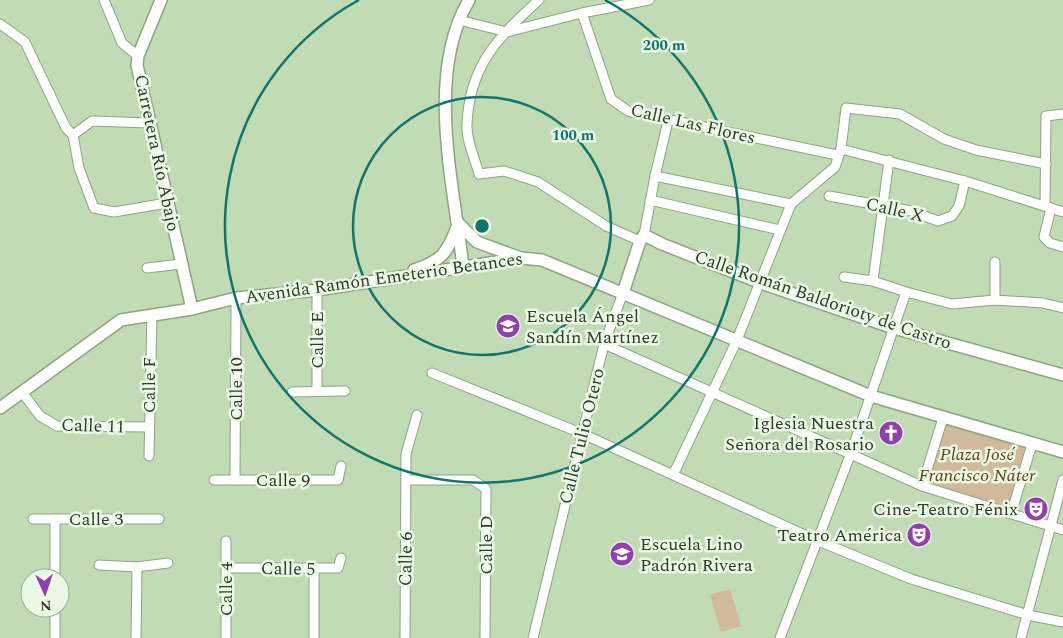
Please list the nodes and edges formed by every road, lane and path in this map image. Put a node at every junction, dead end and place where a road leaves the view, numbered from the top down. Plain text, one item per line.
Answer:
1 (104, 0) edge
2 (161, 0) edge
3 (469, 0) edge
4 (539, 0) edge
5 (649, 0) edge
6 (582, 13) junction
7 (459, 20) junction
8 (0, 24) edge
9 (504, 32) junction
10 (138, 56) junction
11 (1063, 114) edge
12 (668, 122) junction
13 (149, 124) junction
14 (73, 135) junction
15 (839, 152) junction
16 (889, 160) junction
17 (1046, 164) junction
18 (654, 176) junction
19 (965, 180) junction
20 (829, 196) dead end
21 (650, 200) junction
22 (167, 203) junction
23 (791, 204) junction
24 (883, 207) junction
25 (1048, 207) junction
26 (1063, 212) edge
27 (458, 223) junction
28 (780, 230) junction
29 (642, 238) junction
30 (1063, 247) edge
31 (521, 258) junction
32 (995, 262) dead end
33 (181, 264) junction
34 (463, 267) junction
35 (147, 268) dead end
36 (844, 277) dead end
37 (385, 279) junction
38 (873, 281) junction
39 (761, 283) junction
40 (317, 290) junction
41 (906, 292) junction
42 (623, 294) junction
43 (236, 298) junction
44 (995, 300) junction
45 (1063, 308) edge
46 (192, 309) junction
47 (152, 315) junction
48 (894, 328) junction
49 (737, 340) junction
50 (604, 344) junction
51 (432, 373) dead end
52 (1063, 375) edge
53 (317, 390) junction
54 (345, 391) dead end
55 (713, 391) junction
56 (22, 392) junction
57 (292, 392) dead end
58 (871, 396) junction
59 (0, 408) edge
60 (416, 415) dead end
61 (943, 418) junction
62 (149, 428) junction
63 (582, 434) junction
64 (1032, 444) junction
65 (1063, 452) edge
66 (850, 453) junction
67 (149, 456) dead end
68 (341, 466) dead end
69 (674, 475) junction
70 (214, 480) dead end
71 (235, 480) junction
72 (407, 480) junction
73 (1063, 480) edge
74 (922, 486) junction
75 (1011, 514) junction
76 (33, 519) dead end
77 (55, 519) junction
78 (159, 519) dead end
79 (1051, 526) junction
80 (1063, 530) edge
81 (816, 540) junction
82 (226, 541) dead end
83 (341, 558) dead end
84 (168, 563) dead end
85 (99, 565) dead end
86 (137, 567) junction
87 (55, 568) edge
88 (226, 568) junction
89 (314, 570) junction
90 (1028, 615) junction
91 (55, 618) edge
92 (1063, 622) edge
93 (55, 638) edge
94 (136, 638) edge
95 (226, 638) edge
96 (314, 638) edge
97 (405, 638) edge
98 (485, 638) edge
99 (532, 638) edge
100 (780, 638) edge
101 (1021, 638) edge

1 - 10 street
2 - 10 street, Carretera Río Abajo
3 - 7 street
4 - 9 street
5 - 6 street
6 - 9 street
6 - 12 street, Calle Las Flores
7 - 9 street
7 - 27 street
8 - 14 street
9 - 29 street
10 - 13 street, Carretera Río Abajo
11 - 17 street
12 - 15 street, Calle Las Flores
12 - 18 street, Calle Tulio Otero
13 - 14 street
13 - 22 street, Carretera Río Abajo
14 - 22 street
15 - 16 street, Calle Las Flores
15 - 17 street
15 - 23 street
16 - 19 street, Calle Las Flores
16 - 24 street
17 - 25 street
18 - 21 street, Calle Tulio Otero
18 - 23 street
19 - 24 street, Calle X
19 - 25 street, Calle Las Flores
20 - 24 street, Calle X
21 - 28 street
21 - 29 street, Calle Tulio Otero
22 - 33 street, Carretera Río Abajo
23 - 28 street
24 - 38 street
25 - 26 street, Calle Las Flores
25 - 30 street
27 - 31 street
27 - 34 street
27 - 37 street
28 - 39 street
29 - 39 street, Calle Román Baldorioty de Castro
29 - 42 street, Calle Tulio Otero
31 - 34 street, Avenida Ramón Emeterio Betances
31 - 42 street, Avenida Ramón Emeterio Betances
32 - 44 street
33 - 35 street
33 - 46 street, Carretera Río Abajo
34 - 37 street, Avenida Ramón Emeterio Betances
36 - 38 street
37 - 40 street, Avenida Ramón Emeterio Betances
38 - 41 street
39 - 48 street, Calle Román Baldorioty de Castro
39 - 49 street
40 - 43 street, Avenida Ramón Emeterio Betances
40 - 53 street, Calle E
41 - 44 street
41 - 48 street
42 - 49 street, Avenida Ramón Emeterio Betances
42 - 50 street, Calle Tulio Otero
43 - 46 street, Avenida Ramón Emeterio Betances
43 - 71 street, Calle 10
44 - 45 street
46 - 47 street, Avenida Ramón Emeterio Betances
47 - 56 street, Avenida Ramón Emeterio Betances
47 - 62 street, Calle F
48 - 52 street, Calle Román Baldorioty de Castro
48 - 58 street
49 - 55 street
49 - 58 street, Avenida Ramón Emeterio Betances
50 - 55 street
50 - 63 street, Calle Tulio Otero
51 - 63 street
53 - 54 street
53 - 57 street
55 - 66 street
55 - 69 street
56 - 59 street, Avenida Ramón Emeterio Betances
56 - 62 street, Calle 11
58 - 61 street, Avenida Ramón Emeterio Betances
58 - 66 street
60 - 72 street, Calle 6
61 - 64 street, Avenida Ramón Emeterio Betances
61 - 74 street
62 - 67 street, Calle F
63 - 69 street
63 - 99 street, Calle Tulio Otero
64 - 65 street, Avenida Ramón Emeterio Betances
64 - 75 street
66 - 74 street
66 - 81 street
68 - 71 street, Calle 9
69 - 81 street
70 - 71 street, Calle 9
72 - 97 street, Calle 6
72 - 98 street, Calle D
73 - 79 street
74 - 75 street
75 - 79 street
76 - 77 street, Calle 3
77 - 78 street, Calle 3
77 - 87 street
79 - 80 street
79 - 90 street
81 - 90 street
81 - 100 street
82 - 88 street, Calle 4
83 - 89 street, Calle 5
84 - 86 street
85 - 86 street
86 - 94 street
88 - 89 street, Calle 5
88 - 95 street, Calle 4
89 - 96 street
90 - 92 street
90 - 101 street
91 - 93 street

